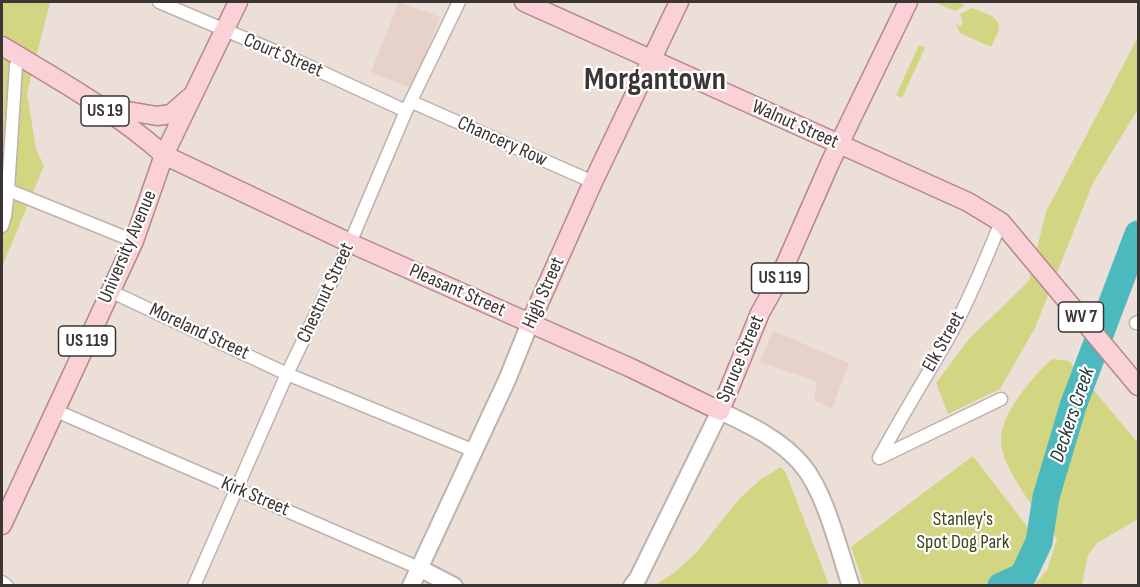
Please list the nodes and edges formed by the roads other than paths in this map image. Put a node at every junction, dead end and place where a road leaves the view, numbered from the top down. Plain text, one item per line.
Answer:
1 (159, 2) edge
2 (238, 2) edge
3 (459, 2) edge
4 (524, 2) edge
5 (678, 2) edge
6 (908, 2) edge
7 (225, 30) junction
8 (2, 46) edge
9 (651, 60) junction
10 (16, 65) dead end
11 (197, 91) junction
12 (99, 106) junction
13 (409, 106) junction
14 (839, 144) junction
15 (164, 155) junction
16 (593, 182) junction
17 (8, 190) junction
18 (1001, 222) junction
19 (2, 226) edge
20 (134, 241) junction
21 (350, 243) junction
22 (110, 291) junction
23 (530, 323) junction
24 (287, 374) junction
25 (1138, 386) edge
26 (1001, 399) dead end
27 (54, 410) junction
28 (720, 411) junction
29 (472, 450) junction
30 (237, 489) junction
31 (2, 525) edge
32 (419, 568) junction
33 (2, 582) edge
34 (7, 585) edge
35 (194, 585) edge
36 (411, 585) edge
37 (454, 585) edge
38 (632, 585) edge
39 (851, 585) edge

1 - 7 street, Court Street
2 - 7 main road, University Avenue
3 - 13 street, Chestnut Street
4 - 9 main road, Walnut Street
5 - 9 main road, High Street
6 - 14 main road, Spruce Street / US 119
7 - 11 main road, University Avenue
7 - 13 street, Court Street
8 - 12 main road, Pleasant Street / US 19
9 - 14 main road, Walnut Street / WV 7
9 - 16 main road, High Street
10 - 17 street
11 - 12 main road
11 - 15 main road, University Avenue
12 - 15 main road, Pleasant Street / US 19
13 - 16 street, Chancery Row
13 - 21 street, Chestnut Street
14 - 18 main road, Walnut Street / WV 7
14 - 28 main road, Spruce Street / US 119
15 - 20 main road, University Avenue / US 119
15 - 21 main road, Pleasant Street
16 - 23 main road, High Street
17 - 19 street
17 - 20 street
18 - 25 main road, Walnut Street / WV 7
18 - 26 street, Elk Street
20 - 22 main road, University Avenue / US 119
21 - 23 main road, Pleasant Street
21 - 24 street, Chestnut Street
22 - 24 street, Moreland Street
22 - 27 main road, University Avenue / US 119
23 - 28 main road, Pleasant Street
23 - 29 street, High Street
24 - 29 street, Moreland Street
24 - 30 street, Chestnut Street
27 - 30 street, Kirk Street
27 - 31 main road, University Avenue / US 119
28 - 38 street, Spruce Street
28 - 39 street, Pleasant Street
29 - 32 street, High Street
30 - 32 street, Kirk Street
30 - 35 street, Chestnut Street
32 - 36 street, High Street
32 - 37 street, Kirk Street
33 - 34 street

